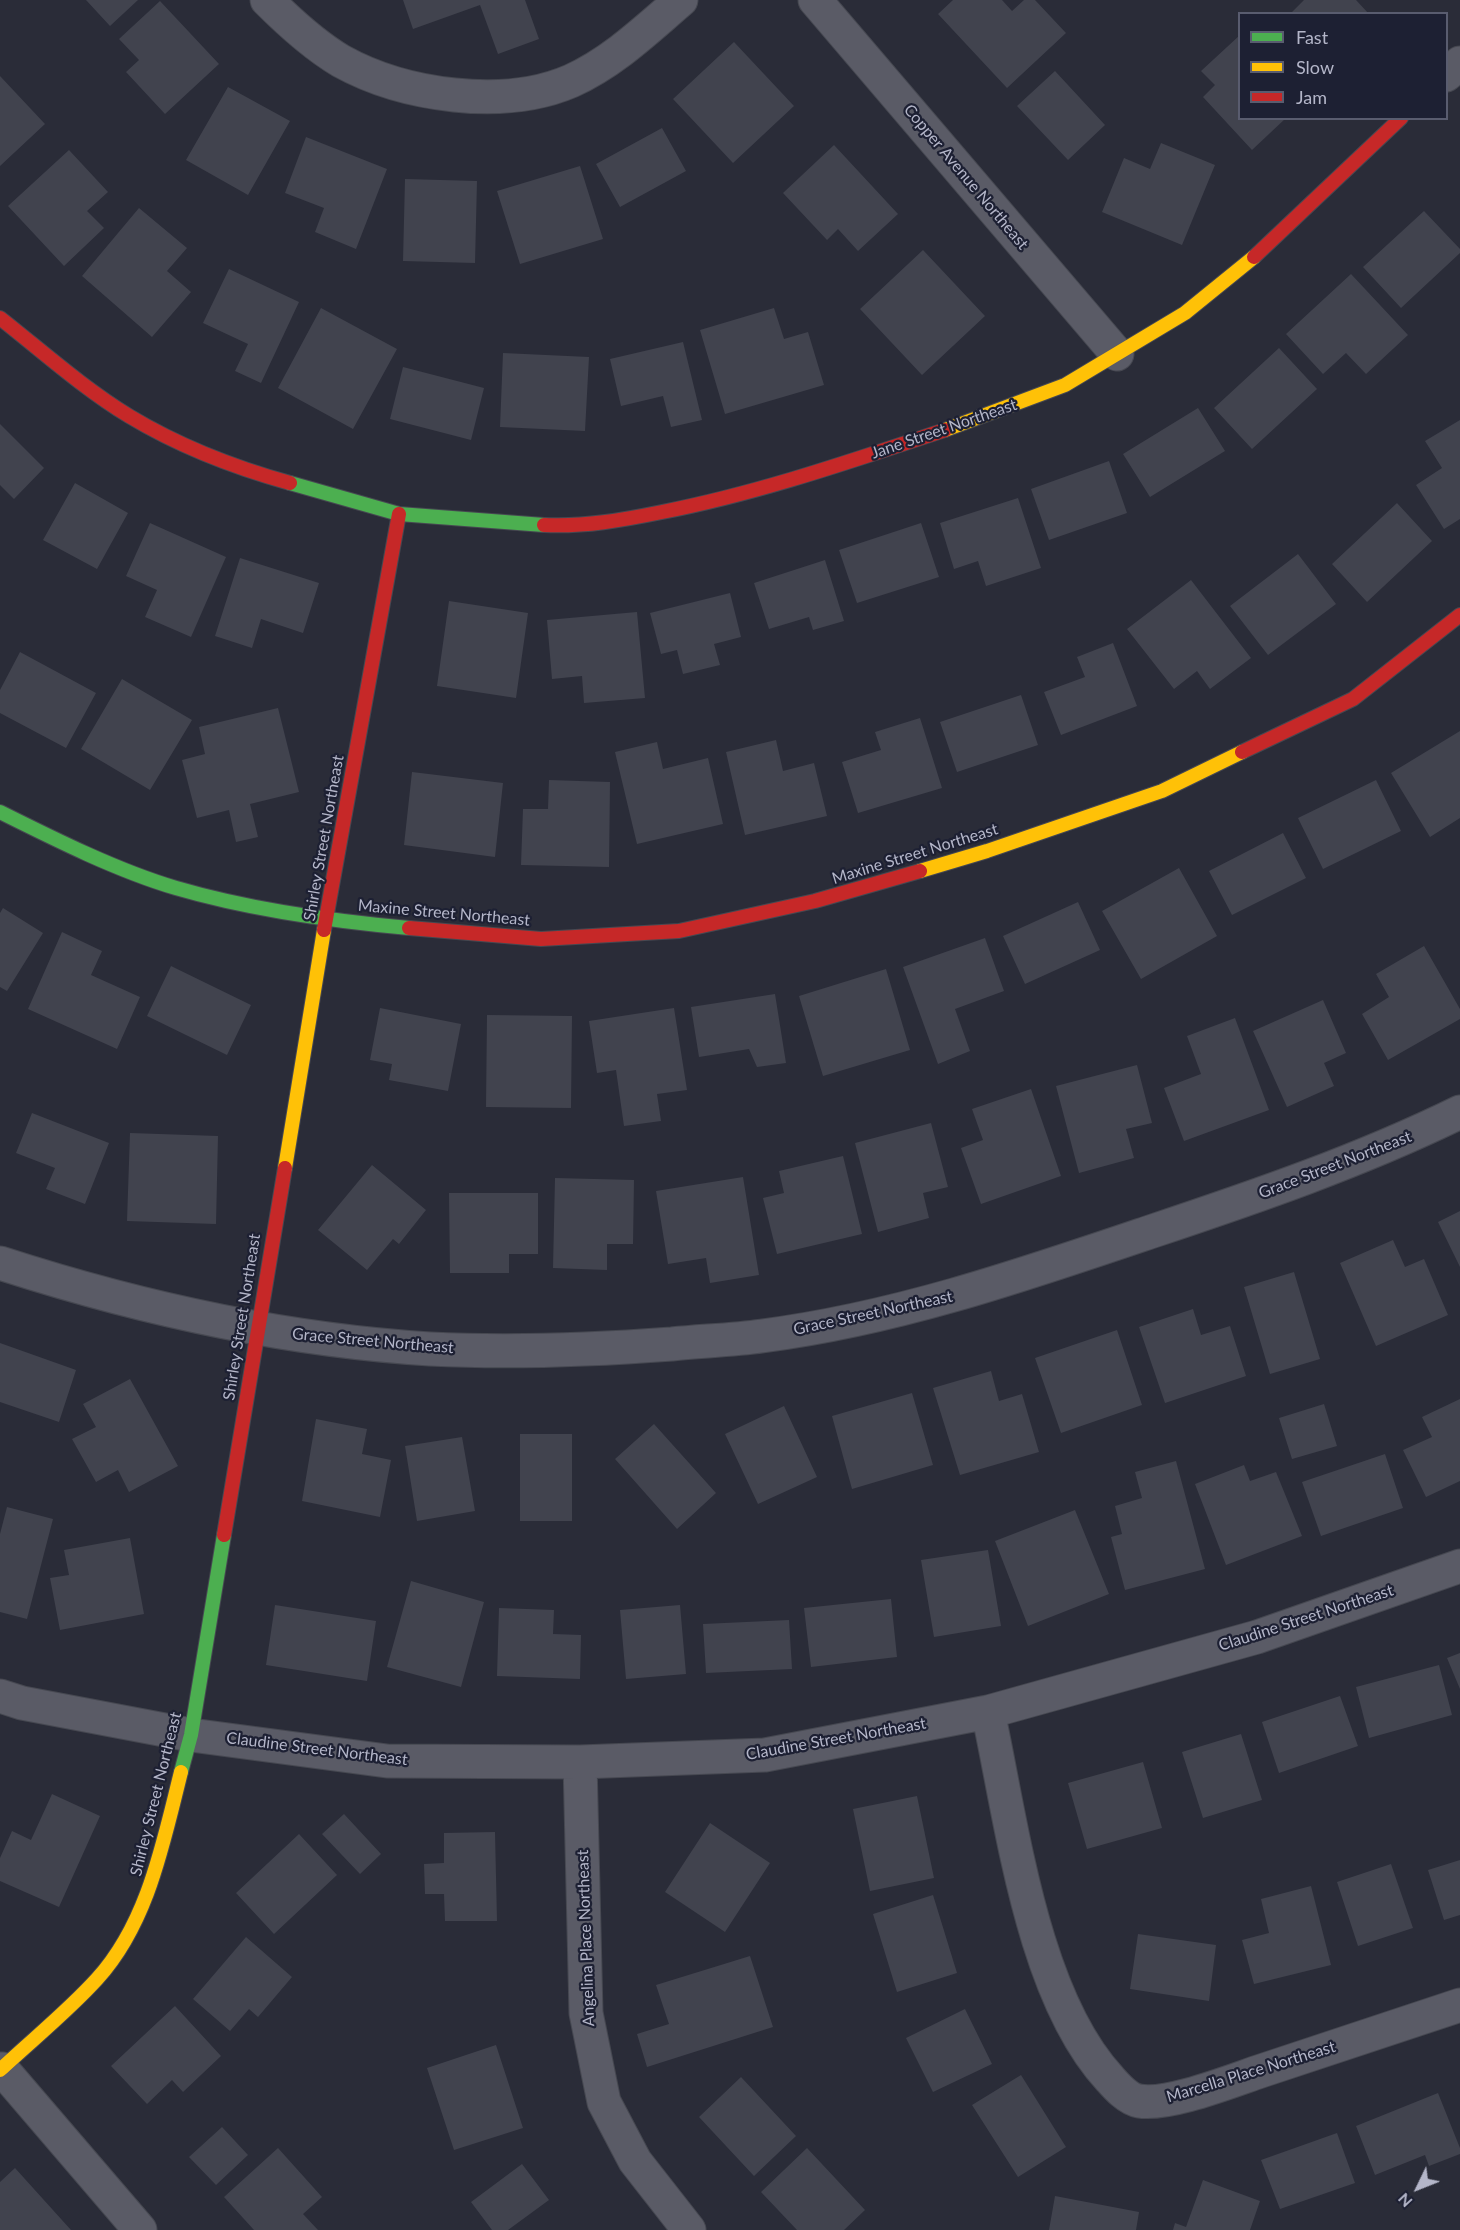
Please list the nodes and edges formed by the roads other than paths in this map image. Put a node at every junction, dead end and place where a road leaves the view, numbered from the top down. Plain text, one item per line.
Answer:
1 (267, 0) edge
2 (681, 0) edge
3 (815, 0) edge
4 (1460, 63) edge
5 (1448, 73) edge
6 (1399, 120) edge
7 (0, 318) edge
8 (1117, 354) junction
9 (399, 514) junction
10 (1460, 615) edge
11 (0, 812) edge
12 (326, 918) junction
13 (1460, 1112) edge
14 (0, 1263) edge
15 (256, 1328) junction
16 (1460, 1566) edge
17 (0, 1696) edge
18 (988, 1712) junction
19 (191, 1735) junction
20 (580, 1762) junction
21 (1460, 2005) edge
22 (1, 2069) edge
23 (140, 2230) edge
24 (689, 2230) edge

1 - 2 street
3 - 8 street, Copper Avenue Northeast
4 - 5 street
6 - 8 street, Jane Street Northeast
7 - 9 street, Jane Street Northeast
8 - 9 street, Jane Street Northeast
9 - 12 street, Shirley Street Northeast
10 - 12 street, Maxine Street Northeast
11 - 12 street, Maxine Street Northeast
12 - 15 street, Shirley Street Northeast
13 - 15 street, Grace Street Northeast
14 - 15 street, Grace Street Northeast
15 - 19 street, Shirley Street Northeast
16 - 18 street, Claudine Street Northeast
17 - 19 street, Claudine Street Northeast
18 - 20 street, Claudine Street Northeast
18 - 21 street, Marcella Place Northeast
19 - 20 street, Claudine Street Northeast
19 - 22 street, Shirley Street Northeast
20 - 24 street, Angelina Place Northeast
22 - 23 street

